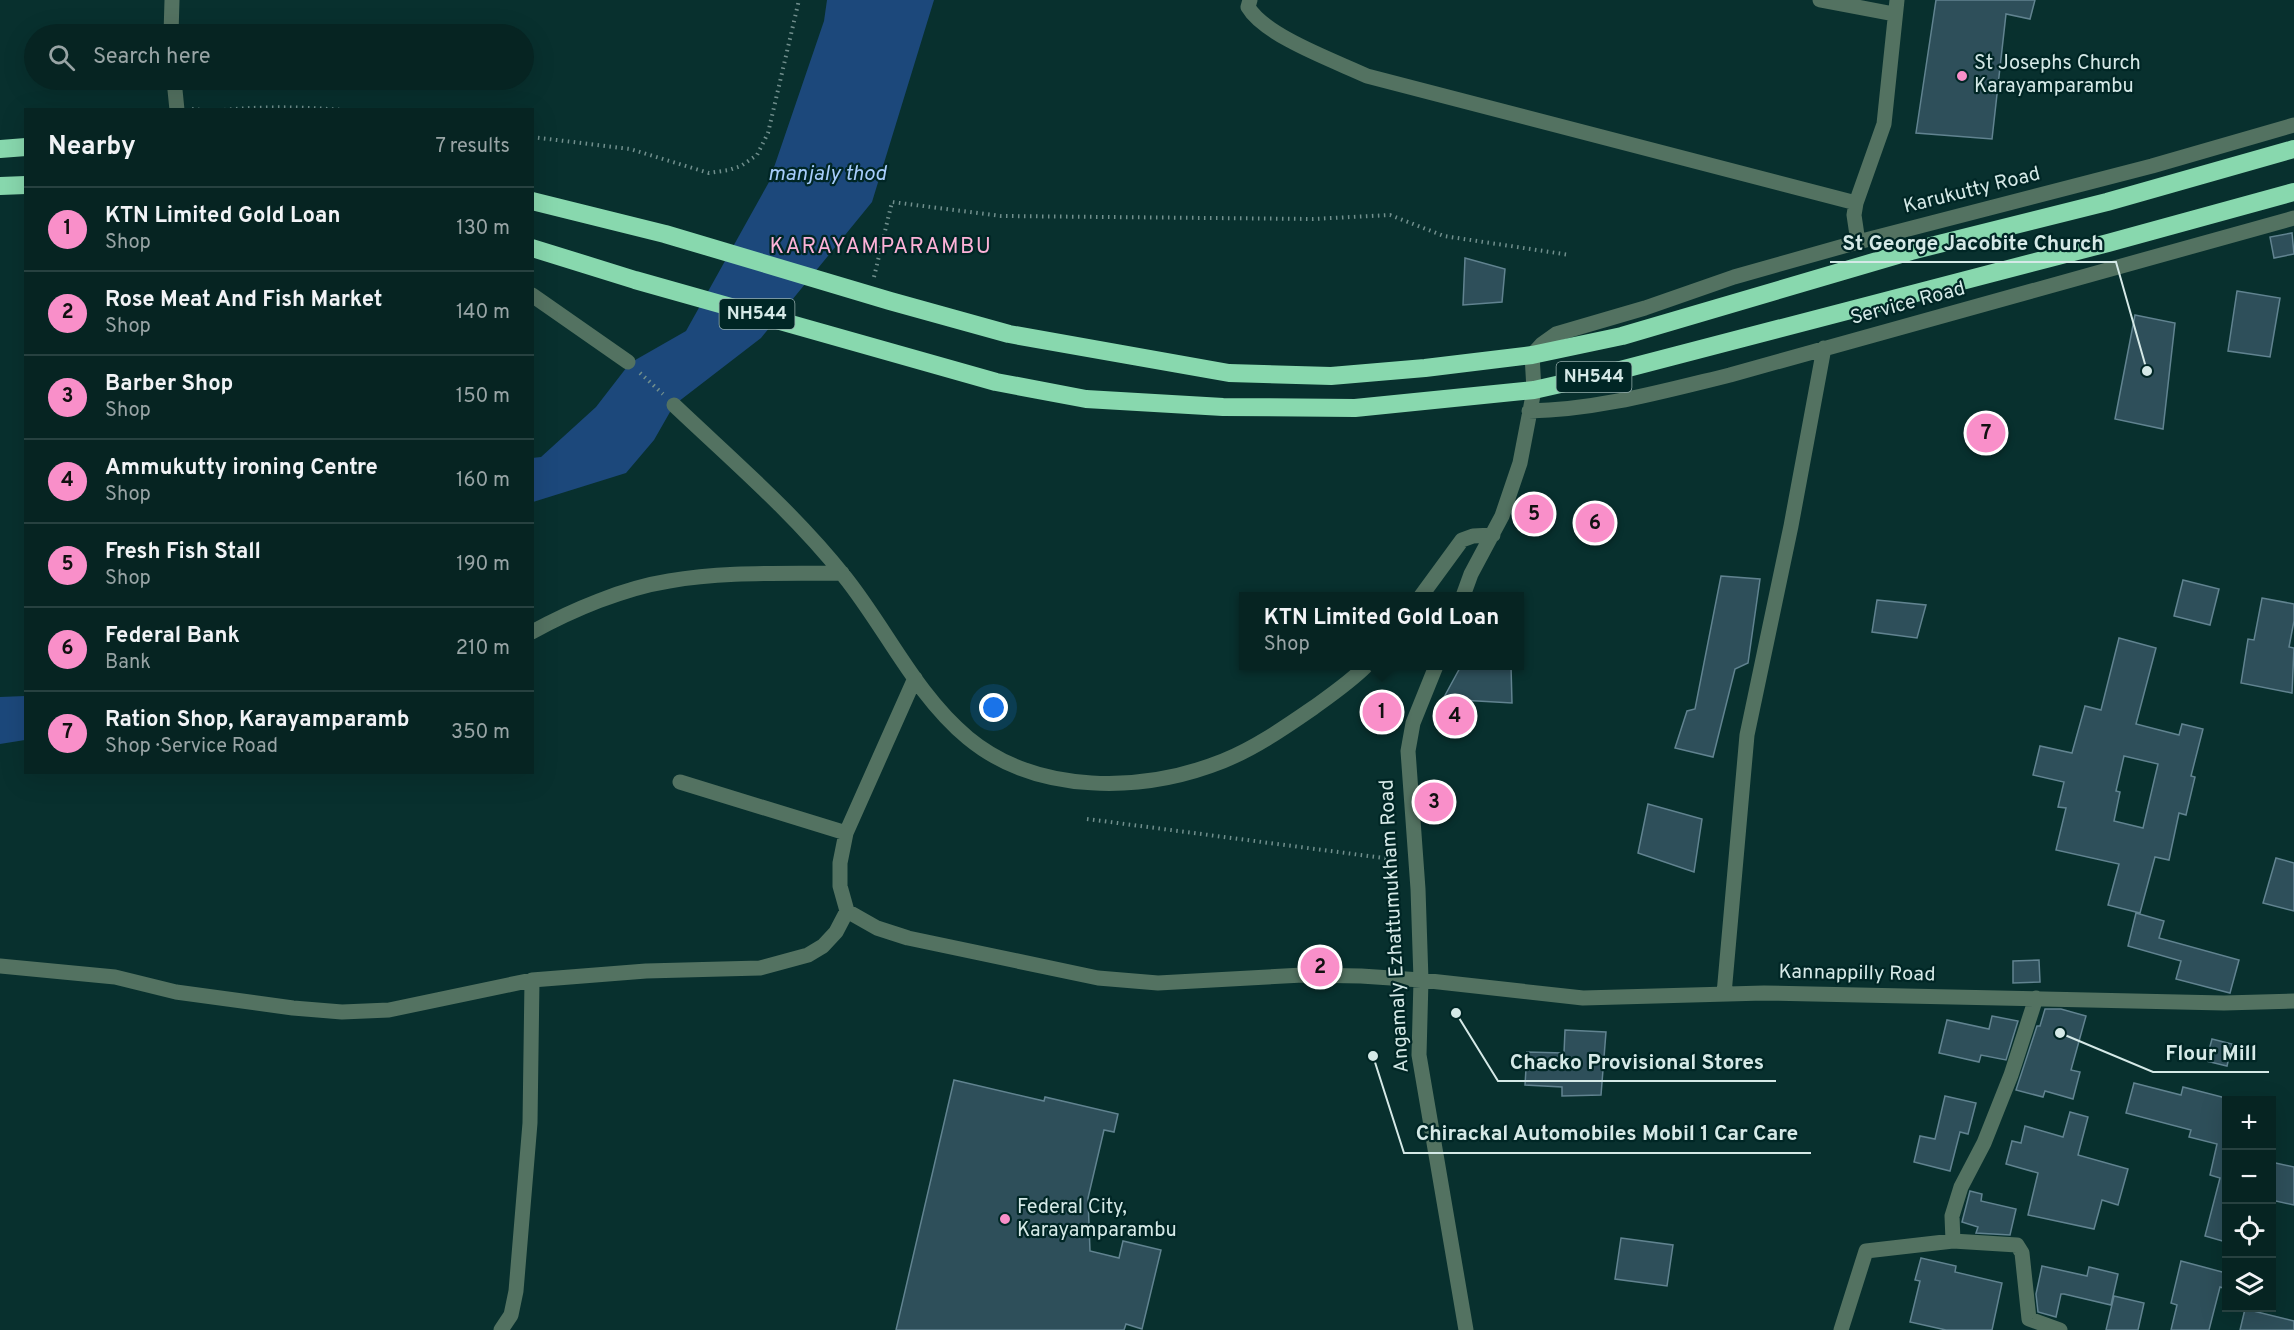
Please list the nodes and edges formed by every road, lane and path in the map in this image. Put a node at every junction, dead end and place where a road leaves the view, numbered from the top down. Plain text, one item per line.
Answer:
1 (172, 0) edge
2 (799, 0) edge
3 (1250, 0) edge
4 (1820, 0) edge
5 (1896, 7) edge
6 (171, 24) edge
7 (175, 90) edge
8 (177, 108) edge
9 (239, 108) edge
10 (299, 108) edge
11 (2294, 125) edge
12 (534, 137) edge
13 (24, 147) edge
14 (0, 149) edge
15 (2294, 149) edge
16 (24, 185) edge
17 (0, 186) edge
18 (2294, 192) edge
19 (534, 201) edge
20 (1856, 203) junction
21 (2294, 218) edge
22 (1858, 242) junction
23 (534, 249) edge
24 (1570, 255) dead end
25 (870, 295) junction
26 (534, 296) edge
27 (1824, 348) junction
28 (1532, 355) junction
29 (628, 362) joint
30 (1534, 390) junction
31 (674, 405) joint
32 (1529, 411) junction
33 (1493, 535) junction
34 (842, 573) junction
35 (1425, 592) edge
36 (1465, 592) edge
37 (534, 631) edge
38 (1361, 670) edge
39 (1434, 670) edge
40 (915, 678) junction
41 (680, 782) dead end
42 (1087, 819) dead end
43 (846, 833) junction
44 (1415, 862) junction
45 (847, 911) junction
46 (0, 966) edge
47 (532, 980) junction
48 (1421, 980) junction
49 (1724, 994) junction
50 (2036, 998) junction
51 (2294, 1001) edge
52 (1953, 1241) junction
53 (501, 1330) edge
54 (1466, 1330) edge
55 (1842, 1330) edge
56 (2061, 1330) edge

1 - 6 street
2 - 12 path
3 - 20 street
4 - 5 street
5 - 20 street
7 - 8 street
9 - 10 path
11 - 22 street, Karukutty Road
13 - 14 highway
15 - 28 highway, NH544
16 - 17 highway
18 - 30 highway, NH544
19 - 25 highway, NH544
20 - 22 street
21 - 27 street, Service Road
22 - 28 street, Karukutty Road
23 - 30 highway, NH544
24 - 25 path
25 - 28 highway, NH544
26 - 29 street
27 - 32 street, Service Road
27 - 49 street
28 - 30 street
29 - 31 path
30 - 32 street
31 - 34 street
32 - 33 street
33 - 35 street
33 - 36 street
34 - 37 street
34 - 40 street
38 - 40 street
39 - 44 street, Angamaly Ezhattumukham Road
40 - 43 street
41 - 43 street
42 - 44 path
43 - 45 street
44 - 48 street, Angamaly Ezhattumukham Road
45 - 47 street
45 - 48 street, Kannappilly Road
46 - 47 street
47 - 53 street
48 - 49 street, Kannappilly Road
48 - 54 street, Angamaly Ezhattumukham Road
49 - 50 street, Kannappilly Road
50 - 51 street, Kannappilly Road
50 - 52 street
52 - 55 street
52 - 56 street

